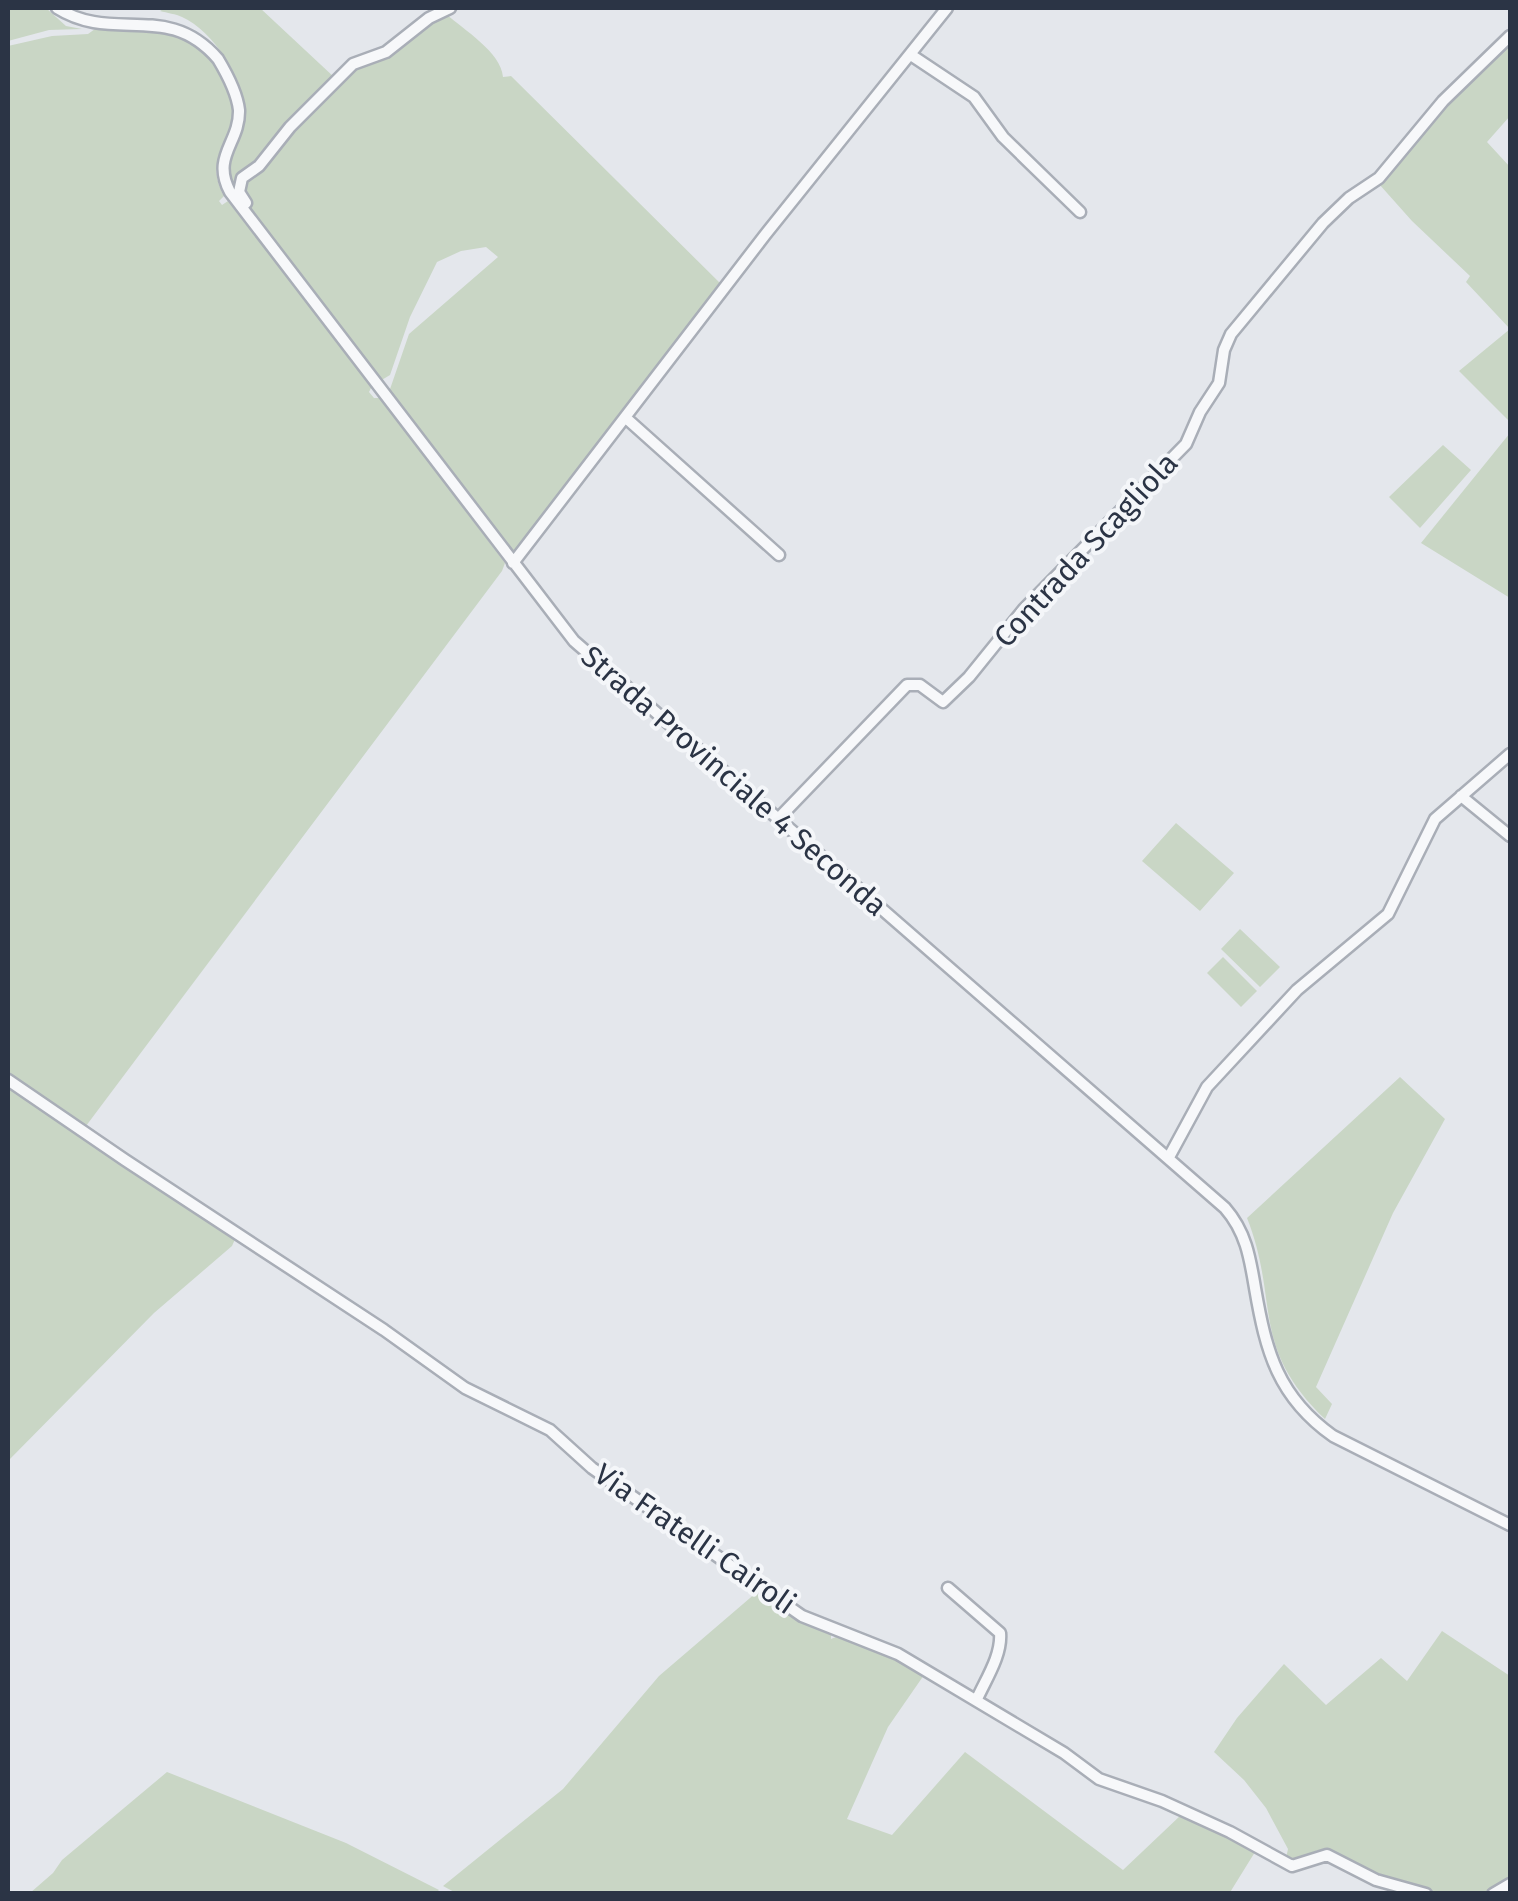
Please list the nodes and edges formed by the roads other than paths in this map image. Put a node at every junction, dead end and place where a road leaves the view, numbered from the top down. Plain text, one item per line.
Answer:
1 (57, 8) edge
2 (450, 8) edge
3 (947, 8) edge
4 (1510, 36) edge
5 (912, 55) junction
6 (1080, 212) dead end
7 (250, 218) junction
8 (626, 418) junction
9 (779, 555) dead end
10 (513, 562) junction
11 (1510, 754) edge
12 (1461, 796) junction
13 (778, 819) junction
14 (1510, 836) edge
15 (8, 1080) edge
16 (1169, 1158) junction
17 (1506, 1523) edge
18 (948, 1588) dead end
19 (977, 1699) junction
20 (1510, 1884) edge
21 (1426, 1894) edge
22 (1493, 1894) edge

1 - 7 street, Strada Provinciale 4 Seconda
2 - 7 street
3 - 5 street
4 - 13 street, Contrada Scagliola
5 - 6 street
5 - 8 street
7 - 10 street, Strada Provinciale 4 Seconda
8 - 9 street
8 - 10 street
10 - 13 street, Strada Provinciale 4 Seconda
11 - 12 street
12 - 14 street
12 - 16 street
13 - 16 street, Strada Provinciale 4 Seconda
15 - 19 street, Via Fratelli Cairoli
16 - 17 street, Strada Provinciale 4 Seconda
18 - 19 street
19 - 21 street, Via Fratelli Cairoli
20 - 22 street

